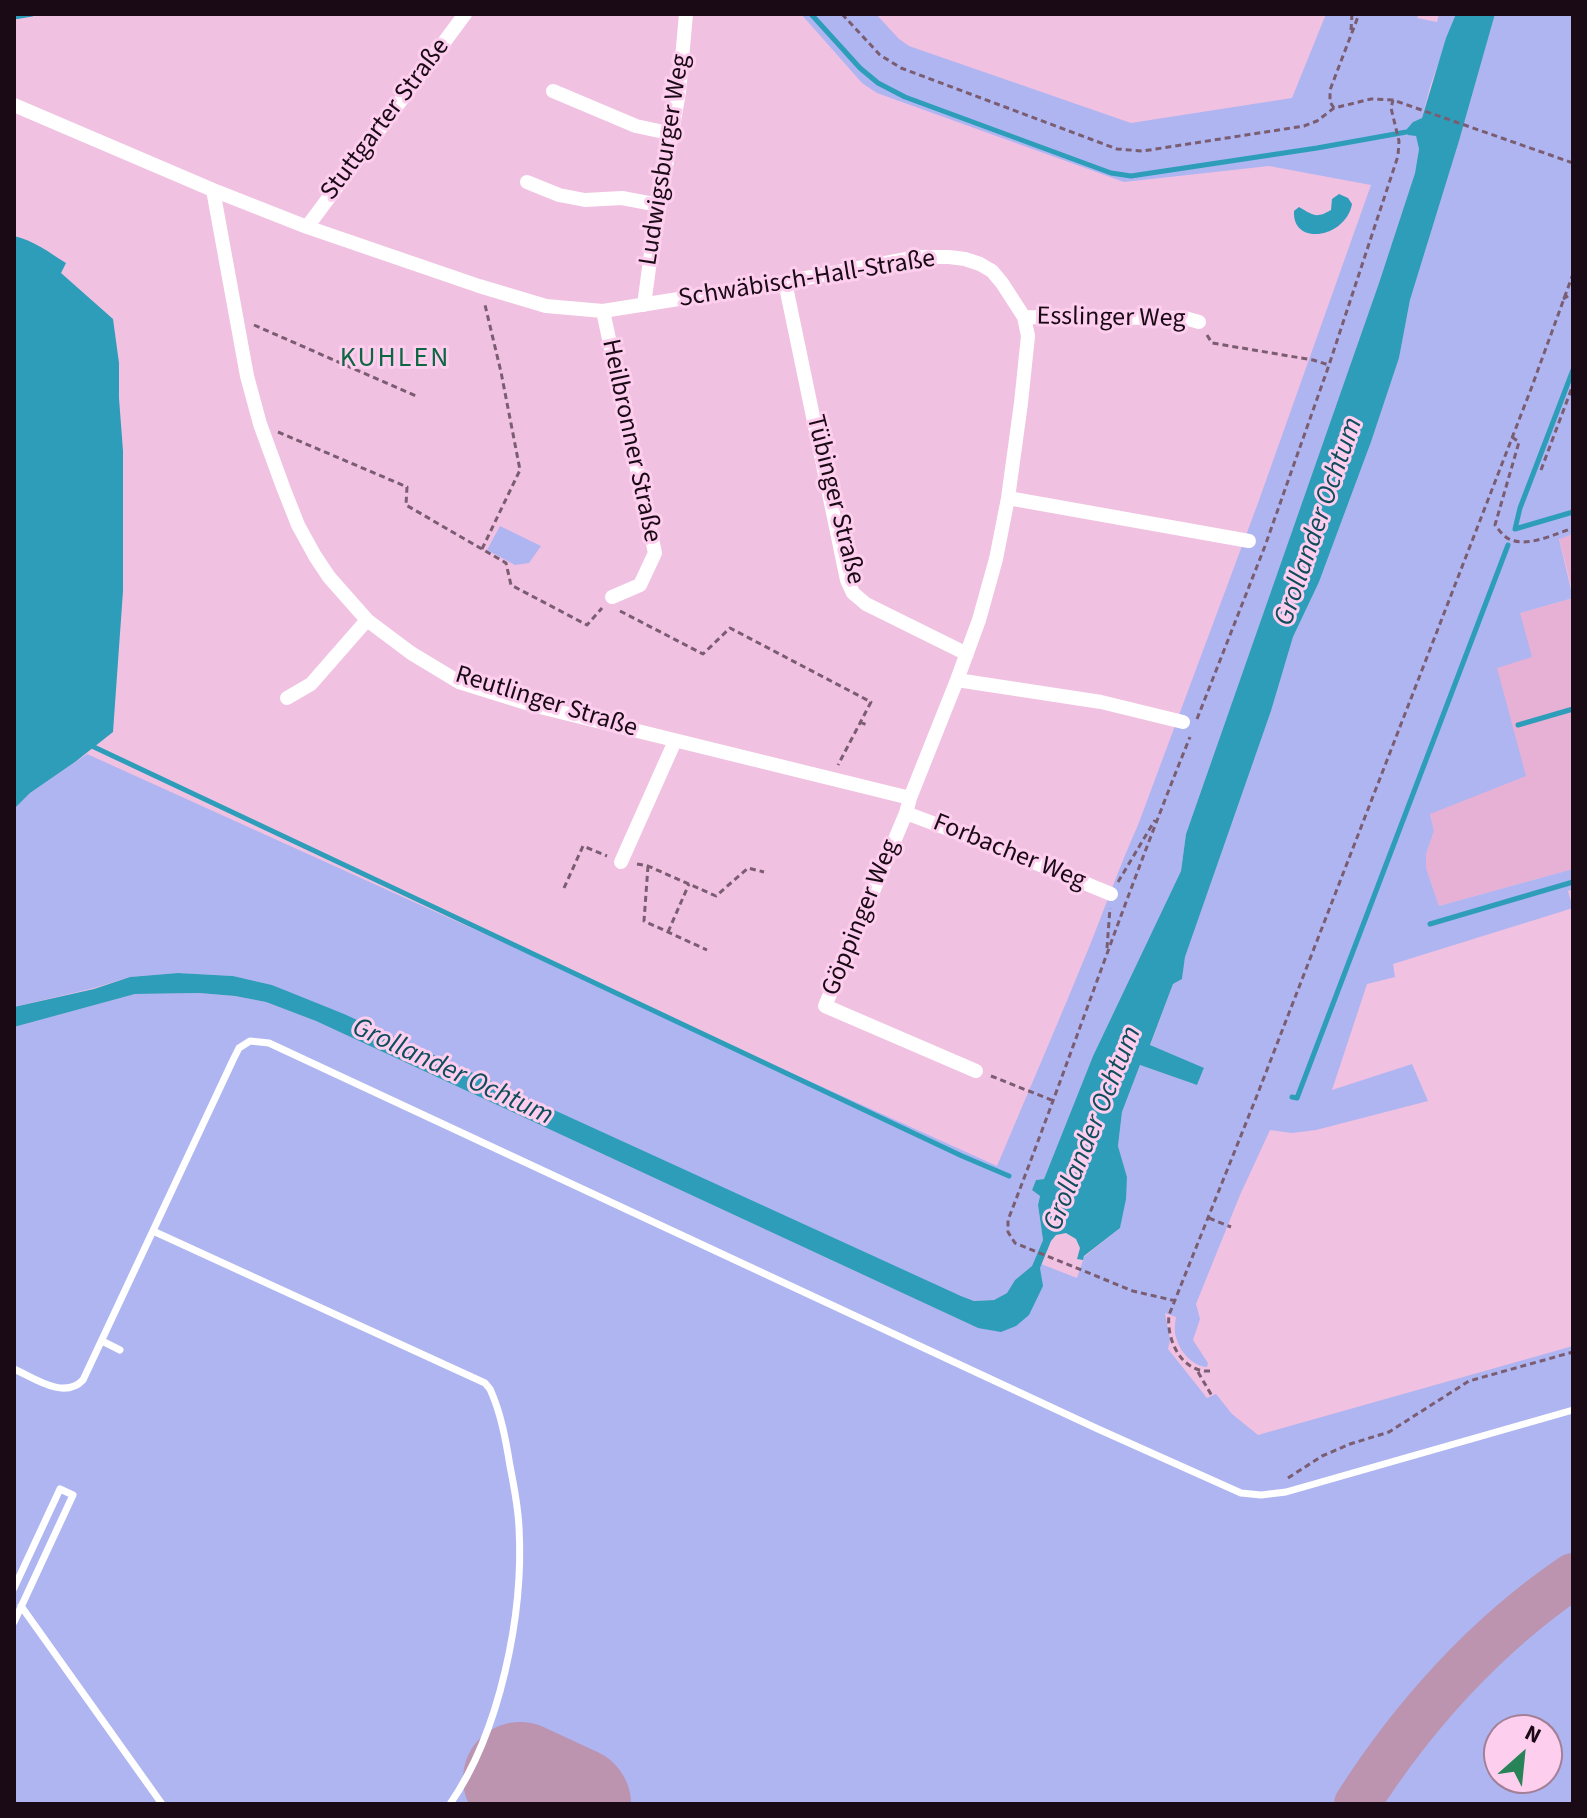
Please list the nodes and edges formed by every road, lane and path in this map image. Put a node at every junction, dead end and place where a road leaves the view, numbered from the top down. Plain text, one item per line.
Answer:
1 (465, 14) edge
2 (686, 14) edge
3 (842, 14) edge
4 (1352, 14) edge
5 (1359, 14) edge
6 (1351, 34) junction
7 (553, 91) dead end
8 (1393, 100) junction
9 (14, 105) edge
10 (1334, 108) junction
11 (673, 134) junction
12 (1573, 163) edge
13 (527, 182) dead end
14 (213, 190) junction
15 (659, 205) junction
16 (307, 227) junction
17 (1573, 274) edge
18 (785, 282) junction
19 (479, 286) junction
20 (1573, 293) edge
21 (1563, 299) junction
22 (644, 305) junction
23 (603, 311) junction
24 (235, 317) junction
25 (1024, 317) junction
26 (1199, 322) joint
27 (1329, 365) junction
28 (1573, 385) edge
29 (416, 396) dead end
30 (260, 424) junction
31 (1512, 437) junction
32 (1541, 470) dead end
33 (1008, 498) junction
34 (1573, 528) edge
35 (1249, 541) dead end
36 (482, 550) junction
37 (609, 600) joint
38 (620, 610) dead end
39 (367, 620) junction
40 (967, 654) junction
41 (957, 680) junction
42 (287, 698) dead end
43 (860, 722) junction
44 (1183, 722) dead end
45 (869, 726) dead end
46 (675, 741) junction
47 (831, 780) junction
48 (908, 805) junction
49 (1160, 813) junction
50 (621, 862) junction
51 (648, 866) junction
52 (764, 872) dead end
53 (689, 884) junction
54 (564, 888) dead end
55 (1111, 894) junction
56 (668, 932) junction
57 (707, 950) dead end
58 (1107, 952) junction
59 (976, 1071) joint
60 (1054, 1101) junction
61 (1209, 1218) junction
62 (1231, 1227) dead end
63 (153, 1231) junction
64 (1176, 1301) junction
65 (102, 1341) junction
66 (120, 1350) dead end
67 (1573, 1352) edge
68 (14, 1369) edge
69 (1198, 1371) junction
70 (1210, 1371) dead end
71 (1212, 1396) dead end
72 (1573, 1410) edge
73 (1285, 1479) dead end
74 (14, 1588) edge
75 (21, 1606) junction
76 (14, 1622) edge
77 (162, 1804) edge
78 (450, 1804) edge

1 - 16 street, Stuttgarter Straße
2 - 11 street, Ludwigsburger Weg
3 - 10 path
4 - 6 path
5 - 6 path
6 - 10 path
7 - 11 street
8 - 10 path
8 - 12 path
8 - 27 path
9 - 14 street, Schwäbisch-Hall-Straße
11 - 15 street, Ludwigsburger Weg
13 - 15 street
14 - 16 street, Schwäbisch-Hall-Straße
14 - 24 street, Reutlinger Straße
15 - 22 street, Ludwigsburger Weg
16 - 19 street, Schwäbisch-Hall-Straße
17 - 21 path
18 - 22 street, Schwäbisch-Hall-Straße
18 - 25 street, Schwäbisch-Hall-Straße
18 - 40 street, Tübinger Straße
19 - 23 street, Schwäbisch-Hall-Straße
19 - 36 path
20 - 21 path
21 - 31 path
22 - 23 street, Schwäbisch-Hall-Straße
23 - 37 street, Heilbronner Straße
24 - 29 path
24 - 30 street, Reutlinger Straße
25 - 26 street, Esslinger Weg
25 - 33 street, Schwäbisch-Hall-Straße
26 - 27 path
27 - 49 path
28 - 32 path
30 - 36 path
30 - 39 street, Reutlinger Straße
31 - 34 path
31 - 61 path
33 - 35 street
33 - 40 street, Schwäbisch-Hall-Straße
36 - 37 path
38 - 43 path
39 - 42 street
39 - 46 street, Reutlinger Straße
40 - 41 street, Schwäbisch-Hall-Straße
41 - 44 street
41 - 48 street, Schwäbisch-Hall-Straße
43 - 45 path
43 - 47 path
46 - 47 street, Reutlinger Straße
46 - 50 street
47 - 48 street, Reutlinger Straße
48 - 55 street, Forbacher Weg
48 - 59 street, Göppinger Weg
49 - 55 path
49 - 58 path
50 - 51 path
50 - 54 path
51 - 53 path
51 - 56 path
52 - 53 path
53 - 56 path
55 - 58 path
56 - 57 path
58 - 60 path
59 - 60 path
60 - 64 path
61 - 62 path
61 - 64 path
63 - 65 lane
63 - 72 lane
63 - 78 lane
64 - 69 path
65 - 66 lane
65 - 68 lane
67 - 73 path
69 - 70 path
69 - 71 path
74 - 75 lane
75 - 76 lane
75 - 77 lane

